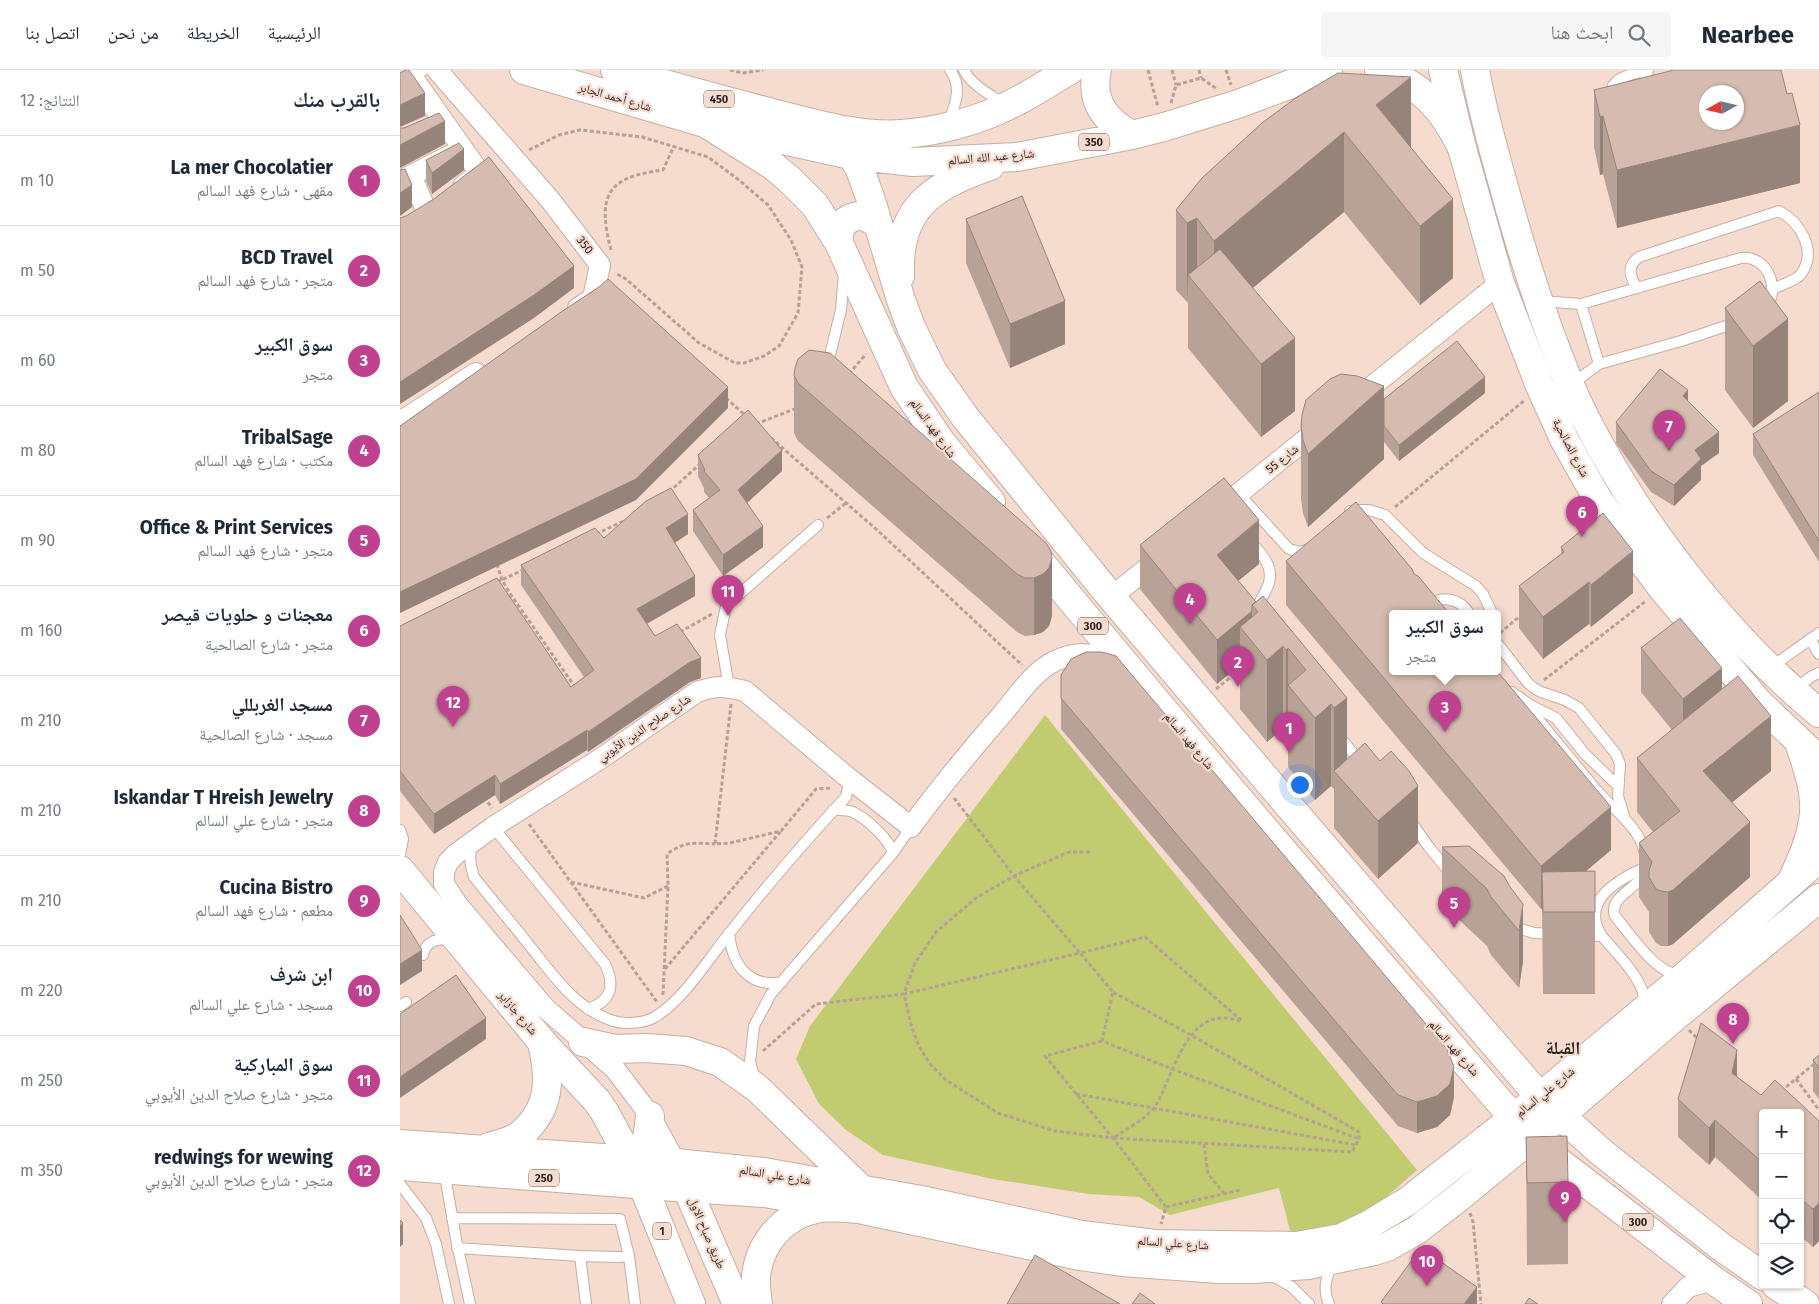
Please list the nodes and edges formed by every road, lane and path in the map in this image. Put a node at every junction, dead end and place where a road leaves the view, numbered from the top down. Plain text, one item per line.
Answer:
1 (437, 70) edge
2 (524, 70) edge
3 (615, 70) edge
4 (730, 70) edge
5 (762, 70) edge
6 (950, 70) edge
7 (964, 70) edge
8 (1070, 70) edge
9 (1097, 70) edge
10 (1148, 70) edge
11 (1172, 70) edge
12 (1199, 70) edge
13 (1328, 70) edge
14 (1379, 70) edge
15 (1442, 70) edge
16 (1475, 70) edge
17 (1648, 70) edge
18 (413, 78) edge
19 (1201, 78) junction
20 (1176, 86) junction
21 (1647, 96) edge
22 (1612, 103) edge
23 (1238, 104) junction
24 (1007, 106) junction
25 (705, 123) junction
26 (823, 126) junction
27 (947, 126) junction
28 (1164, 127) junction
29 (1132, 135) junction
30 (674, 146) junction
31 (464, 148) junction
32 (1462, 148) junction
33 (851, 155) junction
34 (1017, 157) junction
35 (513, 158) junction
36 (405, 179) edge
37 (880, 229) junction
38 (841, 247) junction
39 (613, 256) dead end
40 (616, 266) dead end
41 (618, 275) junction
42 (597, 282) junction
43 (1500, 283) junction
44 (1637, 288) junction
45 (1773, 289) junction
46 (901, 300) junction
47 (1538, 300) junction
48 (1581, 304) junction
49 (560, 319) edge
50 (880, 337) junction
51 (493, 362) edge
52 (1599, 364) junction
53 (827, 377) edge
54 (845, 379) edge
55 (1570, 385) junction
56 (1540, 386) junction
57 (719, 392) edge
58 (799, 407) edge
59 (748, 418) edge
60 (400, 422) edge
61 (755, 424) junction
62 (749, 425) edge
63 (762, 430) edge
64 (769, 436) edge
65 (700, 464) edge
66 (1239, 494) junction
67 (664, 496) edge
68 (846, 503) junction
69 (1343, 514) edge
70 (1218, 515) edge
71 (1385, 516) junction
72 (632, 517) edge
73 (818, 525) joint
74 (1246, 536) edge
75 (589, 538) edge
76 (1177, 544) edge
77 (1315, 544) edge
78 (1021, 556) edge
79 (495, 558) edge
80 (528, 567) edge
81 (502, 580) junction
82 (493, 584) edge
83 (1662, 588) junction
84 (1066, 594) junction
85 (1112, 597) junction
86 (726, 606) junction
87 (1423, 610) edge
88 (1466, 610) edge
89 (1491, 610) edge
90 (1527, 611) edge
91 (1256, 616) edge
92 (1501, 633) edge
93 (1815, 636) edge
94 (684, 640) edge
95 (1501, 648) edge
96 (1819, 654) edge
97 (1244, 666) dead end
98 (1769, 669) junction
99 (1128, 670) junction
100 (1819, 673) edge
101 (1034, 677) junction
102 (1506, 686) edge
103 (731, 687) junction
104 (1534, 688) junction
105 (578, 691) edge
106 (1794, 692) junction
107 (1521, 699) junction
108 (1200, 702) junction
109 (1819, 713) edge
110 (1333, 729) edge
111 (1799, 740) junction
112 (1819, 760) edge
113 (1368, 768) edge
114 (847, 782) junction
115 (943, 784) junction
116 (1618, 786) junction
117 (481, 793) edge
118 (834, 810) junction
119 (519, 811) junction
120 (1406, 812) edge
121 (1626, 820) junction
122 (497, 824) junction
123 (911, 827) junction
124 (400, 830) edge
125 (780, 831) junction
126 (472, 842) junction
127 (715, 844) junction
128 (1090, 852) dead end
129 (892, 853) junction
130 (400, 854) edge
131 (1819, 858) edge
132 (1644, 868) junction
133 (400, 870) edge
134 (1014, 876) junction
135 (570, 882) junction
136 (1792, 882) junction
137 (1460, 884) edge
138 (668, 886) junction
139 (433, 891) junction
140 (1819, 898) edge
141 (1500, 920) edge
142 (729, 933) junction
143 (1602, 936) junction
144 (457, 939) junction
145 (1080, 953) junction
146 (424, 955) dead end
147 (664, 970) junction
148 (1686, 976) junction
149 (782, 982) junction
150 (1113, 992) junction
151 (904, 994) junction
152 (588, 1009) junction
153 (663, 1010) junction
154 (1645, 1010) junction
155 (1676, 1016) junction
156 (1191, 1035) junction
157 (1102, 1041) junction
158 (542, 1042) junction
159 (583, 1042) junction
160 (1703, 1044) edge
161 (1819, 1060) edge
162 (750, 1062) junction
163 (1172, 1069) junction
164 (1796, 1079) junction
165 (757, 1088) junction
166 (1076, 1094) junction
167 (1776, 1094) edge
168 (1540, 1097) junction
169 (1155, 1107) junction
170 (1819, 1110) edge
171 (650, 1116) junction
172 (1560, 1116) junction
173 (1522, 1128) junction
174 (1113, 1138) junction
175 (1359, 1139) junction
176 (400, 1144) edge
177 (1204, 1144) junction
178 (1356, 1145) junction
179 (482, 1149) junction
180 (627, 1152) junction
181 (676, 1163) junction
182 (400, 1166) edge
183 (443, 1170) junction
184 (400, 1184) edge
185 (643, 1185) junction
186 (688, 1188) junction
187 (1240, 1190) dead end
188 (1225, 1194) junction
189 (1463, 1194) junction
190 (860, 1199) junction
191 (1166, 1207) junction
192 (452, 1218) junction
193 (1155, 1244) junction
194 (457, 1248) junction
195 (580, 1256) junction
196 (629, 1256) junction
197 (1335, 1260) junction
198 (1254, 1269) junction
199 (1759, 1273) edge
200 (1713, 1280) junction
201 (1782, 1289) edge
202 (449, 1304) edge
203 (470, 1304) edge
204 (586, 1304) edge
205 (634, 1304) edge
206 (691, 1304) edge
207 (737, 1304) edge
208 (758, 1304) edge
209 (1309, 1304) edge
210 (1329, 1304) edge
211 (1482, 1304) edge
212 (1672, 1304) edge
213 (1748, 1304) edge
214 (1805, 1304) edge

1 - 35 street, 350
2 - 25 main road, شارع أحمد الجابر / 450
3 - 26 main road, شارع أحمد الجابر / 450
4 - 5 path
6 - 27 lane
7 - 24 lane
8 - 24 main road
9 - 29 main road
10 - 28 path
11 - 20 path
12 - 19 path
13 - 23 main road, شارع عبد الله السالم / 350
14 - 32 main road
15 - 32 main road, شارع الصالحية
16 - 47 main road
17 - 21 lane
17 - 22 lane
18 - 31 street
19 - 20 path
19 - 23 path
20 - 28 path
23 - 28 main road, شارع عبد الله السالم / 350
24 - 27 main road
25 - 33 main road, شارع عبد الله السالم / 350
25 - 38 main road, شارع فهد السالم / 300
26 - 27 main road
26 - 33 main road, 300
28 - 29 main road, شارع عبد الله السالم / 350
29 - 34 main road, شارع عبد الله السالم / 350
30 - 35 path
30 - 39 path
30 - 41 path
31 - 36 street
31 - 36 street
32 - 43 main road, شارع الصالحية
33 - 34 main road, شارع عبد الله السالم / 350
33 - 37 main road, 300
34 - 46 main road
35 - 42 street, 350
37 - 38 main road
37 - 46 main road, 300
38 - 50 main road, شارع فهد السالم / 300
38 - 53 lane
40 - 41 path
41 - 42 path
42 - 49 street
43 - 55 main road
43 - 56 main road, شارع الصالحية
43 - 66 street, شارع 55
44 - 45 lane
44 - 45 lane
44 - 48 lane
45 - 52 lane
46 - 85 main road, 300
47 - 48 lane
47 - 55 main road
48 - 52 lane
50 - 54 path
50 - 84 main road, شارع فهد السالم / 300
51 - 60 street
52 - 55 lane
55 - 98 main road
56 - 71 path
56 - 83 main road, شارع الصالحية
57 - 59 path
58 - 61 path
61 - 62 path
61 - 63 path
64 - 68 path
65 - 67 path
66 - 70 street, شارع 55
66 - 77 lane
68 - 73 path
68 - 101 path
69 - 71 lane
71 - 89 lane
72 - 75 path
73 - 86 lane
74 - 91 lane
76 - 85 street
78 - 84 lane
79 - 81 path
80 - 81 path
81 - 82 path
81 - 105 path
83 - 104 path
83 - 111 main road, شارع الصالحية
84 - 99 main road, شارع فهد السالم / 300
85 - 108 main road, 300
86 - 94 path
86 - 103 lane
87 - 88 lane
90 - 92 path
93 - 96 lane
93 - 98 lane
95 - 104 lane
97 - 108 path
98 - 106 main road
99 - 101 street
99 - 173 main road, شارع فهد السالم / 300
100 - 106 lane
101 - 115 street
102 - 107 lane
103 - 114 street
103 - 119 street, شارع صلاح الدين الأيوبي
103 - 127 path
104 - 116 lane
106 - 109 main road
107 - 116 lane
107 - 121 lane
108 - 168 main road, 300
110 - 113 lane
111 - 112 main road, شارع الصالحية
111 - 136 main road
114 - 118 lane
114 - 123 street
114 - 125 path
115 - 123 street
115 - 134 path
116 - 121 lane
117 - 122 path
118 - 129 lane
118 - 142 lane
119 - 122 street, شارع صلاح الدين الأيوبي
119 - 135 path
120 - 137 lane
121 - 132 lane
122 - 126 street, شارع صلاح الدين الأيوبي
122 - 152 lane
123 - 129 lane
124 - 130 lane
125 - 127 path
125 - 147 path
126 - 139 street, شارع صلاح الدين الأيوبي
126 - 152 lane
127 - 138 path
128 - 134 path
129 - 149 lane
131 - 136 main road, شارع علي السالم / 250
132 - 143 lane
132 - 148 lane
133 - 139 main road, شارع جازاير
134 - 145 path
134 - 151 path
135 - 138 path
135 - 153 path
136 - 148 main road, شارع علي السالم / 250
138 - 147 path
139 - 144 main road, شارع جازاير
139 - 159 street
140 - 155 main road, شارع علي السالم / 250
141 - 143 lane
142 - 149 lane
142 - 153 lane
143 - 154 lane
144 - 146 lane
144 - 158 main road, شارع جازاير
145 - 150 path
145 - 151 path
145 - 156 path
147 - 153 path
148 - 154 main road, شارع علي السالم / 250
149 - 162 lane
150 - 156 path
150 - 157 path
151 - 162 path
151 - 174 path
152 - 153 lane
154 - 168 main road, شارع علي السالم / 250
155 - 160 path
155 - 172 main road, شارع علي السالم / 250
156 - 163 path
156 - 175 path
157 - 163 path
157 - 166 path
158 - 179 main road
158 - 180 main road, شارع جازاير
159 - 165 main road
159 - 171 street
161 - 164 path
162 - 165 lane
163 - 169 path
163 - 175 path
164 - 167 path
164 - 170 path
165 - 190 main road
166 - 169 path
166 - 174 path
168 - 172 main road, 300
168 - 173 main road, شارع علي السالم / 250
169 - 174 path
169 - 178 path
171 - 180 main road
171 - 181 street
172 - 173 main road, شارع علي السالم / 250
172 - 199 main road, 300
173 - 189 main road, شارع علي السالم / 250
173 - 193 main road, شارع علي السالم / 250
173 - 200 main road, شارع فهد السالم / 300
174 - 177 path
174 - 191 path
175 - 178 path
176 - 179 main road, شارع علي السالم / 250
177 - 178 path
177 - 188 path
179 - 180 main road, شارع علي السالم / 250
180 - 181 main road, شارع علي السالم / 250
180 - 185 main road, 1
181 - 186 main road, طريق صباح الاول
181 - 190 main road, شارع علي السالم / 250
182 - 183 main road, شارع علي السالم / 250
183 - 185 main road, شارع علي السالم / 250
183 - 192 lane
184 - 202 lane
185 - 186 main road, شارع علي السالم / 250
185 - 206 main road, 1
186 - 190 main road, شارع علي السالم / 250
186 - 207 main road, طريق صباح الاول
187 - 188 path
188 - 191 path
189 - 197 main road, شارع علي السالم / 250
189 - 211 path
190 - 193 main road, شارع علي السالم / 250
190 - 198 main road, شارع علي السالم / 250
190 - 208 main road
191 - 193 path
192 - 194 lane
192 - 196 lane
194 - 195 lane
194 - 203 lane
195 - 196 lane
195 - 204 lane
196 - 205 lane
197 - 198 main road, شارع علي السالم / 250
197 - 210 lane
198 - 209 lane
200 - 212 street
200 - 213 main road, شارع فهد السالم / 300
201 - 214 main road

